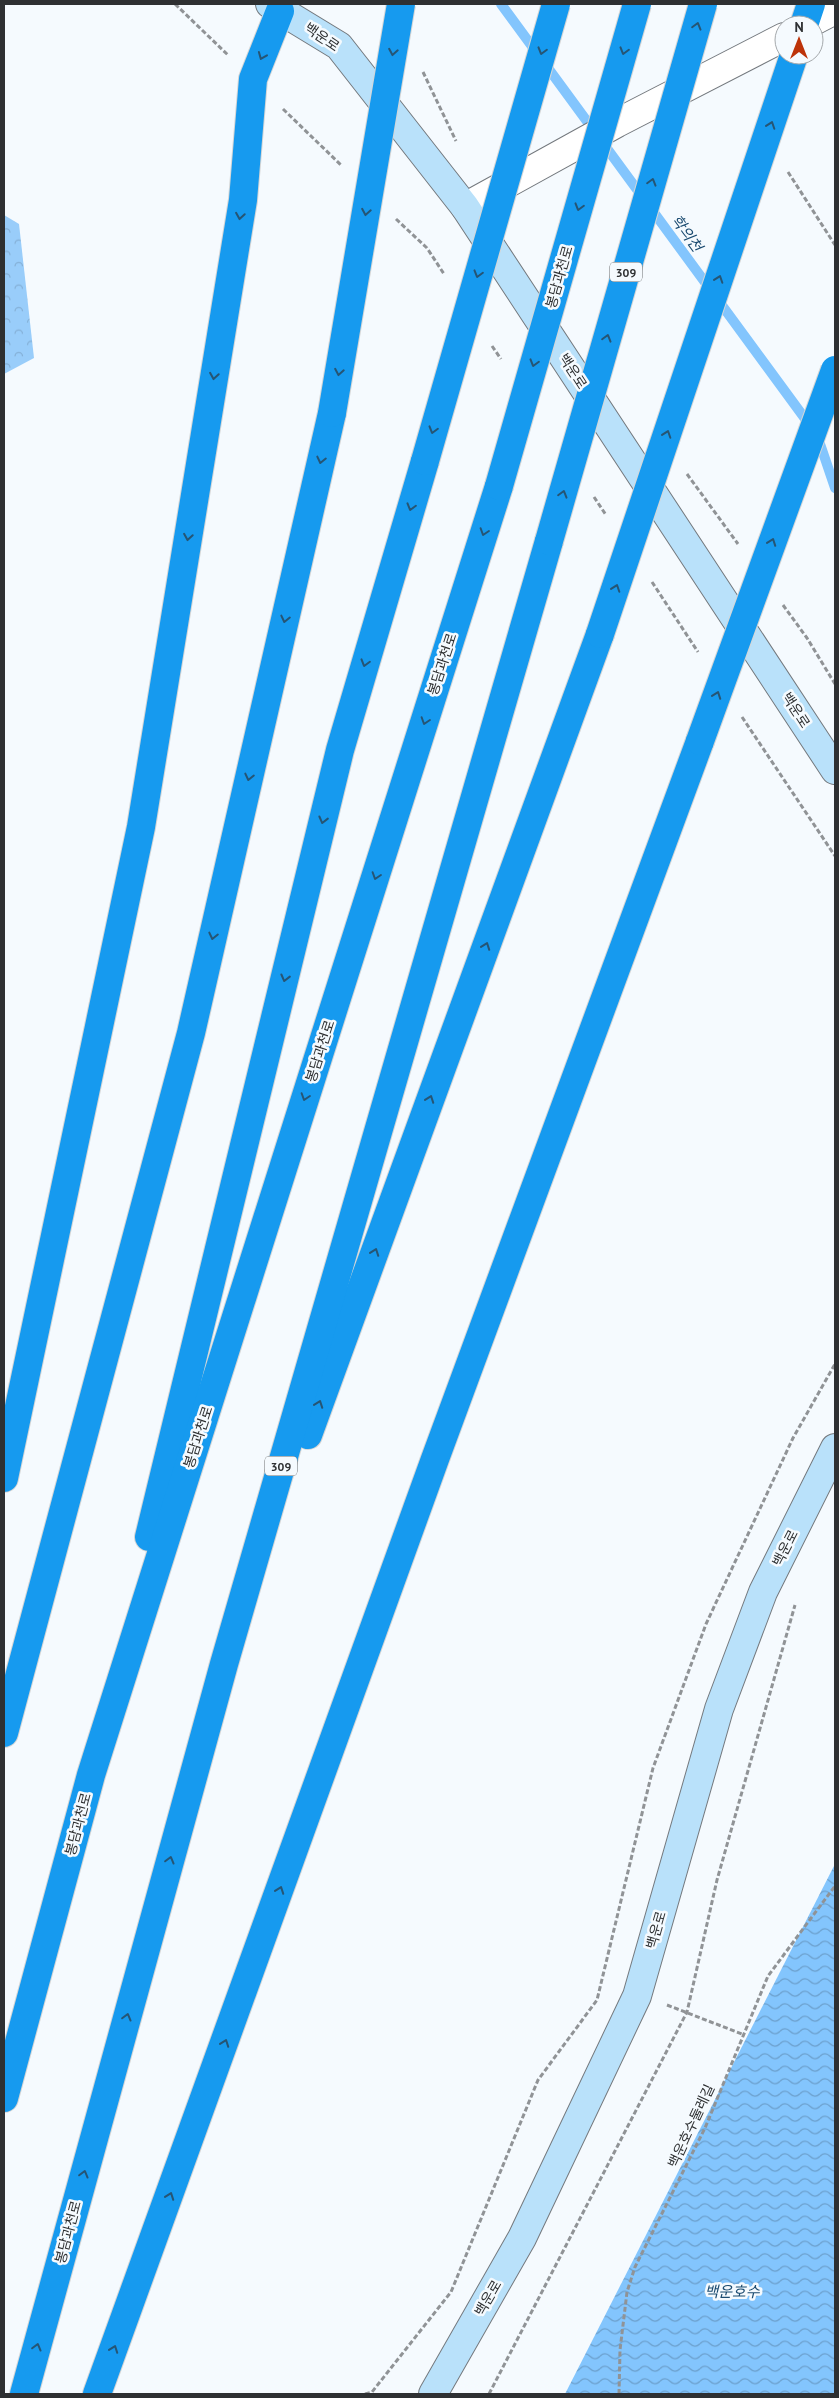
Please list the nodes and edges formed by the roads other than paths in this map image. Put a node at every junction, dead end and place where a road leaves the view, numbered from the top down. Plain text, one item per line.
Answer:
1 (401, 4) edge
2 (556, 4) edge
3 (637, 4) edge
4 (703, 4) edge
5 (277, 6) edge
6 (774, 42) edge
7 (791, 65) edge
8 (465, 207) junction
9 (835, 370) edge
10 (835, 770) edge
11 (835, 1448) edge
12 (4, 1478) edge
13 (224, 1664) junction
14 (4, 1733) edge
15 (91, 1776) junction
16 (4, 2098) edge
17 (24, 2394) edge
18 (98, 2394) edge
19 (433, 2394) edge

1 -> 14 highway, bridge
2 -> 15 highway, bridge
3 -> 15 highway, 봉담과천로, bridge
13 -> 4 highway, 봉담과천로 / 309, bridge
5 - 8 main road, 백운로
5 -> 12 highway
6 - 8 street
13 -> 7 highway, 봉담과천로, bridge
8 - 10 main road, 백운로
18 -> 9 highway, bridge
11 - 19 main road, 백운로
17 -> 13 highway, 봉담과천로 / 309
15 - 16 highway, 봉담과천로

